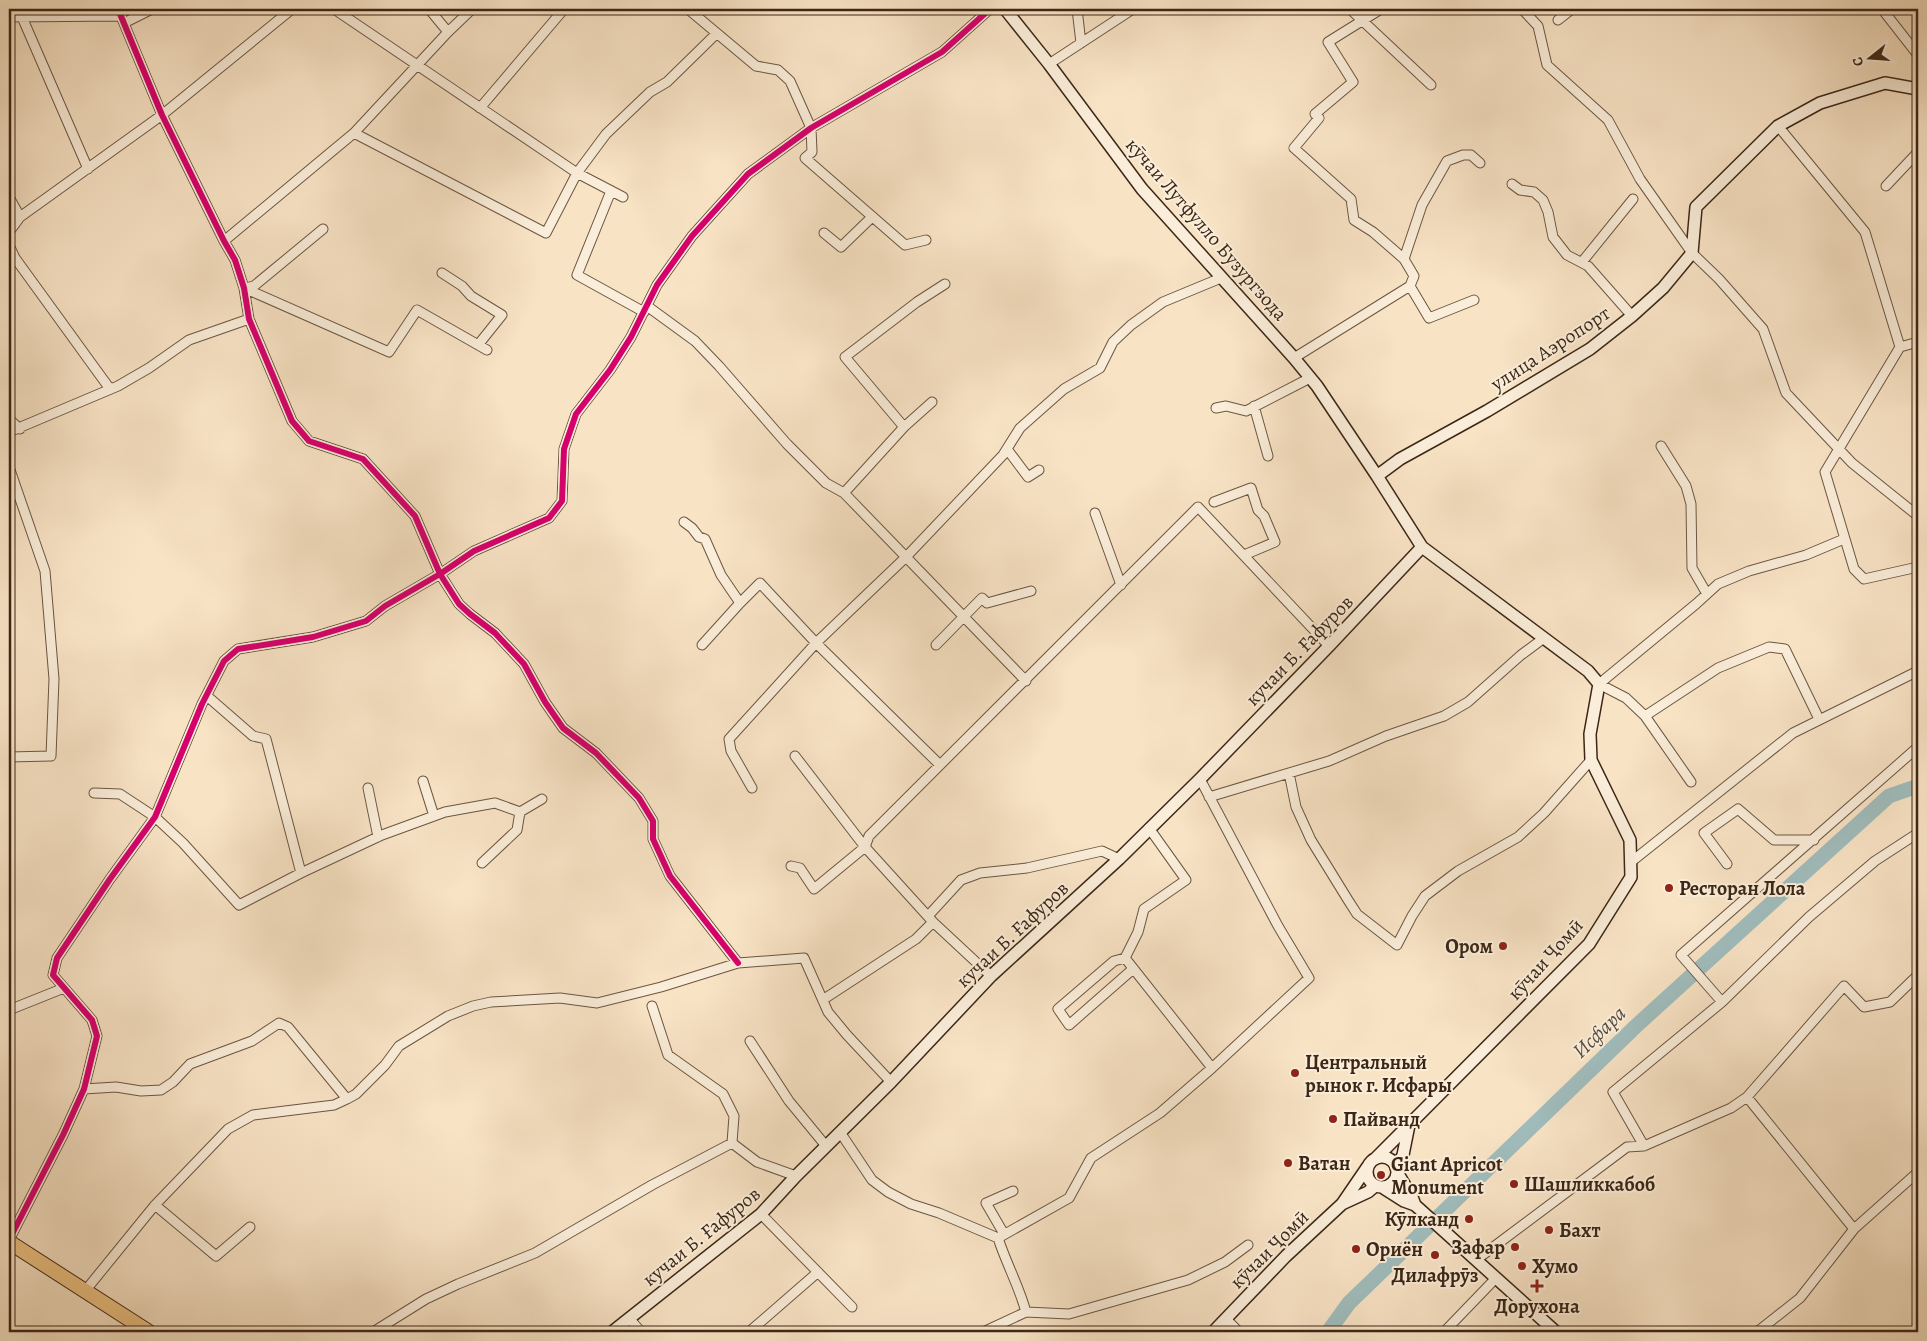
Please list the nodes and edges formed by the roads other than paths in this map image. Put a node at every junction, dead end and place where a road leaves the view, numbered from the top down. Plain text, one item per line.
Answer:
1 (152, 9) edge
2 (292, 9) edge
3 (334, 9) edge
4 (429, 9) edge
5 (472, 9) edge
6 (564, 9) edge
7 (688, 9) edge
8 (990, 9) edge
9 (1005, 9) edge
10 (1077, 9) edge
11 (1134, 9) edge
12 (1350, 9) edge
13 (1381, 9) edge
14 (1522, 9) edge
15 (1572, 9) edge
16 (1882, 9) edge
17 (121, 16) edge
18 (9, 17) edge
19 (22, 17) junction
20 (1558, 20) dead end
21 (1362, 21) junction
22 (448, 32) junction
23 (716, 34) junction
24 (1081, 43) junction
25 (1918, 55) edge
26 (418, 64) junction
27 (1049, 64) junction
28 (1431, 85) dead end
29 (1918, 88) edge
30 (480, 108) junction
31 (162, 115) junction
32 (1778, 126) junction
33 (810, 128) junction
34 (354, 133) junction
35 (1918, 152) edge
36 (1480, 163) dead end
37 (88, 169) junction
38 (577, 173) junction
39 (1512, 184) dead end
40 (1886, 186) dead end
41 (611, 191) junction
42 (9, 197) edge
43 (623, 197) dead end
44 (1633, 199) dead end
45 (20, 216) junction
46 (872, 217) junction
47 (323, 229) dead end
48 (9, 232) edge
49 (824, 233) dead end
50 (926, 240) dead end
51 (224, 241) junction
52 (9, 245) edge
53 (1692, 253) junction
54 (1404, 259) junction
55 (1582, 262) junction
56 (442, 273) dead end
57 (1221, 278) junction
58 (945, 284) dead end
59 (1410, 286) junction
60 (244, 288) junction
61 (1474, 300) dead end
62 (646, 309) junction
63 (1632, 316) junction
64 (249, 319) junction
65 (1918, 342) edge
66 (478, 345) junction
67 (1900, 347) junction
68 (487, 350) dead end
69 (1294, 358) junction
70 (1310, 378) junction
71 (110, 389) junction
72 (932, 402) dead end
73 (1254, 406) junction
74 (1216, 408) dead end
75 (9, 419) edge
76 (904, 427) junction
77 (20, 428) junction
78 (9, 432) edge
79 (1661, 446) dead end
80 (1840, 448) junction
81 (1007, 449) junction
82 (1268, 456) dead end
83 (9, 467) edge
84 (1039, 470) dead end
85 (1377, 476) junction
86 (844, 492) junction
87 (1214, 502) dead end
88 (1095, 513) dead end
89 (1918, 516) edge
90 (684, 522) dead end
91 (1844, 539) junction
92 (1422, 547) junction
93 (1244, 555) junction
94 (906, 557) junction
95 (1918, 567) edge
96 (440, 574) junction
97 (1121, 585) junction
98 (1031, 591) dead end
99 (1707, 594) junction
100 (740, 603) junction
101 (963, 617) junction
102 (1544, 638) junction
103 (816, 643) junction
104 (702, 645) dead end
105 (936, 645) dead end
106 (1329, 646) junction
107 (1918, 671) edge
108 (1026, 681) junction
109 (1599, 684) junction
110 (207, 696) junction
111 (1645, 716) junction
112 (1820, 720) junction
113 (1918, 747) edge
114 (795, 756) dead end
115 (9, 757) edge
116 (1591, 760) junction
117 (940, 765) junction
118 (1289, 773) junction
119 (1200, 779) junction
120 (423, 780) dead end
121 (1690, 782) dead end
122 (368, 788) dead end
123 (752, 788) dead end
124 (94, 793) dead end
125 (1209, 798) junction
126 (542, 799) dead end
127 (520, 812) junction
128 (434, 816) junction
129 (155, 817) junction
130 (1149, 828) junction
131 (1918, 833) edge
132 (378, 837) junction
133 (1814, 840) junction
134 (865, 847) junction
135 (1120, 859) junction
136 (482, 862) dead end
137 (1631, 862) junction
138 (1727, 864) dead end
139 (791, 866) dead end
140 (301, 873) junction
141 (931, 919) junction
142 (1124, 958) junction
143 (738, 963) junction
144 (1133, 969) junction
145 (1918, 974) edge
146 (991, 976) junction
147 (64, 988) junction
148 (1719, 998) junction
149 (824, 999) junction
150 (652, 1006) dead end
151 (9, 1010) edge
152 (750, 1042) dead end
153 (1212, 1068) junction
154 (892, 1082) junction
155 (84, 1089) junction
156 (1748, 1097) junction
157 (347, 1099) junction
158 (1408, 1125) junction
159 (840, 1132) junction
160 (732, 1143) junction
161 (826, 1146) junction
162 (1644, 1146) junction
163 (1371, 1162) junction
164 (1396, 1170) junction
165 (1918, 1172) edge
166 (796, 1176) junction
167 (1378, 1186) junction
168 (1013, 1191) dead end
169 (1342, 1204) junction
170 (155, 1205) junction
171 (1418, 1208) junction
172 (761, 1214) junction
173 (250, 1227) dead end
174 (1854, 1229) junction
175 (1001, 1236) junction
176 (9, 1241) edge
177 (1248, 1245) dead end
178 (1476, 1260) junction
179 (818, 1272) junction
180 (1496, 1278) junction
181 (85, 1291) junction
182 (852, 1308) dead end
183 (1026, 1312) junction
184 (629, 1318) junction
185 (1226, 1319) junction
186 (150, 1332) edge
187 (373, 1332) edge
188 (612, 1332) edge
189 (641, 1332) edge
190 (749, 1332) edge
191 (983, 1332) edge
192 (1213, 1332) edge
193 (1239, 1332) edge
194 (1444, 1332) edge
195 (1556, 1332) edge
196 (1757, 1332) edge

1 - 17 street
2 - 31 street
3 - 26 street
4 - 22 street
5 - 22 street
6 - 30 street
7 - 23 street
8 - 33 street
9 - 27 main road, кӯчаи Лутфулло Бузургзода
10 - 24 street
11 - 24 street
12 - 21 street
13 - 21 street
14 - 53 street
15 - 20 street
16 - 25 street
17 - 19 street
17 - 31 street
18 - 19 street
19 - 37 street
21 - 28 street
21 - 54 street
22 - 26 street
23 - 33 street
23 - 38 street
24 - 27 street
26 - 30 street
26 - 34 street
27 - 57 main road, кӯчаи Лутфулло Бузургзода
29 - 32 main road
30 - 38 street
31 - 37 street
31 - 51 street
32 - 53 main road
32 - 67 street
33 - 46 street
33 - 62 street
34 - 38 street
34 - 51 street
35 - 40 street
36 - 54 street
37 - 45 street
38 - 41 street
39 - 55 street
41 - 43 street
41 - 62 street
42 - 45 street
44 - 55 street
45 - 48 street
46 - 49 street
46 - 50 street
47 - 60 street
51 - 60 street
52 - 71 street
53 - 63 main road, улица Аэропорт
53 - 80 street
54 - 59 street
55 - 63 street
56 - 66 street
57 - 69 main road, кӯчаи Лутфулло Бузургзода
57 - 81 street
58 - 76 street
59 - 61 street
59 - 69 street
60 - 64 street
60 - 66 street
62 - 86 street
62 - 96 street
63 - 85 main road, улица Аэропорт
64 - 71 street
64 - 96 street
65 - 67 street
66 - 68 street
67 - 80 street
69 - 70 main road, кӯчаи Лутфулло Бузургзода
70 - 73 street
70 - 85 main road, кӯчаи Лутфулло Бузургзода
71 - 77 street
72 - 76 street
73 - 74 street
73 - 82 street
75 - 77 street
76 - 86 street
77 - 78 street
79 - 99 street
80 - 89 street
80 - 91 street
81 - 84 street
81 - 94 street
83 - 115 street
85 - 92 main road, кӯчаи Лутфулло Бузургзода
86 - 94 street
87 - 93 street
88 - 97 street
90 - 100 street
91 - 95 street
91 - 99 street
92 - 102 main road
92 - 106 main road, кучаи Б. Ғафуров
93 - 97 street
93 - 106 street
94 - 101 street
94 - 103 street
96 - 110 street
96 - 143 street
97 - 108 street
98 - 101 street
99 - 109 street
100 - 103 street
100 - 104 street
101 - 105 street
101 - 108 street
102 - 109 main road
102 - 118 street
103 - 117 street
103 - 123 street
106 - 119 main road, кучаи Б. Ғафуров
107 - 112 street
108 - 117 street
109 - 111 street
109 - 116 main road, кӯчаи Ҷомӣ
110 - 129 street
110 - 140 street
111 - 112 street
111 - 121 street
112 - 137 street
113 - 133 street
114 - 134 street
116 - 118 street
116 - 137 main road, кӯчаи Ҷомӣ
117 - 134 street
118 - 125 street
119 - 125 street
119 - 130 main road, кучаи Б. Ғафуров
120 - 128 street
122 - 132 street
124 - 129 street
125 - 153 street
126 - 127 street
127 - 128 street
127 - 136 street
128 - 132 street
129 - 140 street
129 - 147 street
130 - 135 main road, кучаи Б. Ғафуров
130 - 142 street
131 - 148 street
132 - 140 street
133 - 138 street
133 - 148 street
134 - 139 street
134 - 141 street
135 - 141 street
135 - 146 main road, кучаи Б. Ғафуров
137 - 158 main road, кӯчаи Ҷомӣ
141 - 146 street
141 - 149 street
142 - 144 street
142 - 144 street
143 - 149 street
143 - 157 street
144 - 153 street
145 - 156 street
146 - 154 main road, кучаи Б. Ғафуров
147 - 151 street
147 - 155 street
148 - 162 street
149 - 154 street
150 - 160 street
152 - 161 street
153 - 175 street
154 - 159 main road, кучаи Б. Ғафуров
155 - 157 street
155 - 176 street
156 - 162 street
156 - 174 street
157 - 170 street
158 - 163 main road, кӯчаи Ҷомӣ
158 - 164 main road
159 - 161 main road, кучаи Б. Ғафуров
159 - 175 street
160 - 166 street
160 - 187 street
161 - 166 main road, кучаи Б. Ғафуров
162 - 178 street
163 - 164 main road
163 - 167 main road
163 - 169 main road, кӯчаи Ҷомӣ
164 - 167 main road
164 - 171 main road
165 - 174 street
166 - 172 main road, кучаи Б. Ғафуров
167 - 169 main road
167 - 171 main road
168 - 175 street
169 - 185 main road, кӯчаи Ҷомӣ
170 - 173 street
170 - 181 street
171 - 178 main road
172 - 179 street
172 - 184 main road, кучаи Б. Ғафуров
174 - 196 street
175 - 183 street
176 - 181 main road
177 - 183 street
178 - 180 main road
179 - 182 street
179 - 190 street
180 - 194 street
180 - 195 main road
181 - 186 main road
183 - 191 street
184 - 188 main road, кучаи Б. Ғафуров
184 - 189 street
185 - 192 main road, кӯчаи Ҷомӣ
185 - 193 street

